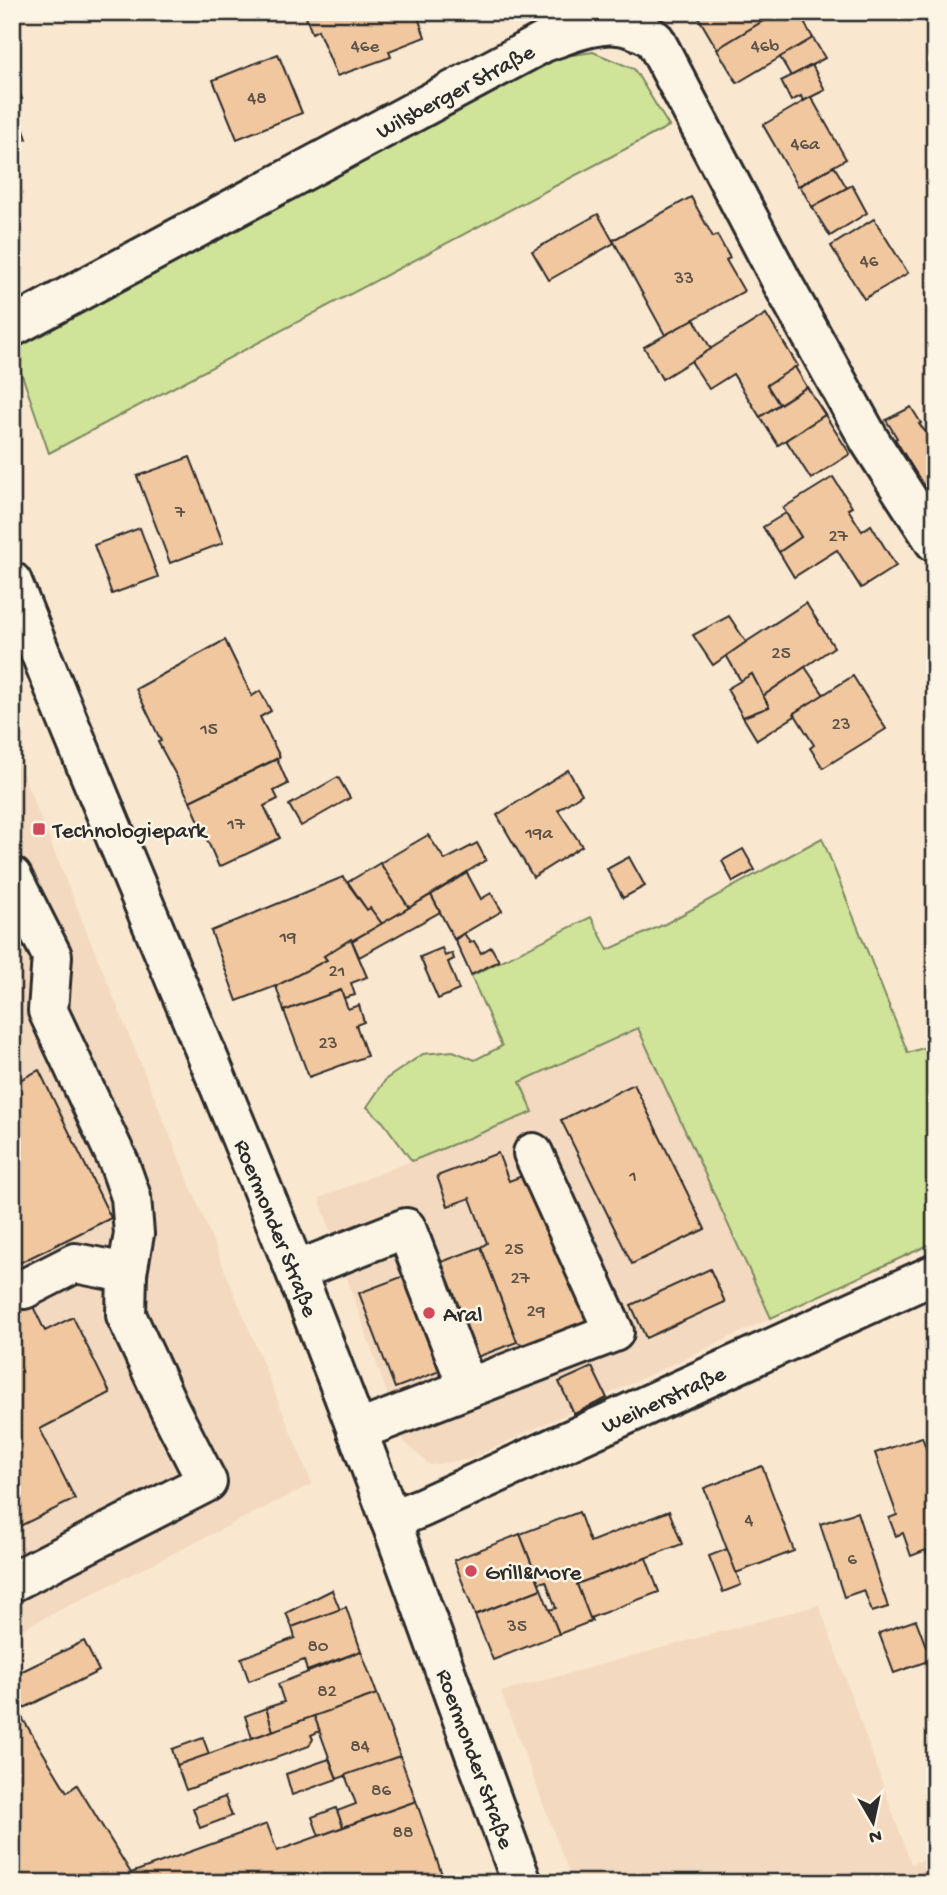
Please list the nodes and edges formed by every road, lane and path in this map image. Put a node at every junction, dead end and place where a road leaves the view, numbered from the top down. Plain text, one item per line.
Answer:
1 (628, 18) edge
2 (12, 327) edge
3 (935, 542) edge
4 (12, 582) edge
5 (12, 877) edge
6 (533, 1153) dead end
7 (296, 1271) junction
8 (127, 1273) junction
9 (935, 1274) edge
10 (24, 1289) dead end
11 (468, 1388) junction
12 (357, 1431) junction
13 (390, 1520) junction
14 (12, 1582) edge
15 (522, 1883) edge

1 - 2 street, Wilsberger Straße
1 - 3 street, Wilsberger Straße
4 - 7 street, Roermonder Straße
5 - 8 street
6 - 11 street
7 - 11 street
7 - 12 street, Roermonder Straße
8 - 10 street
8 - 14 street
9 - 13 street, Weiherstraße
11 - 12 street
12 - 13 street, Roermonder Straße
13 - 15 street, Roermonder Straße

